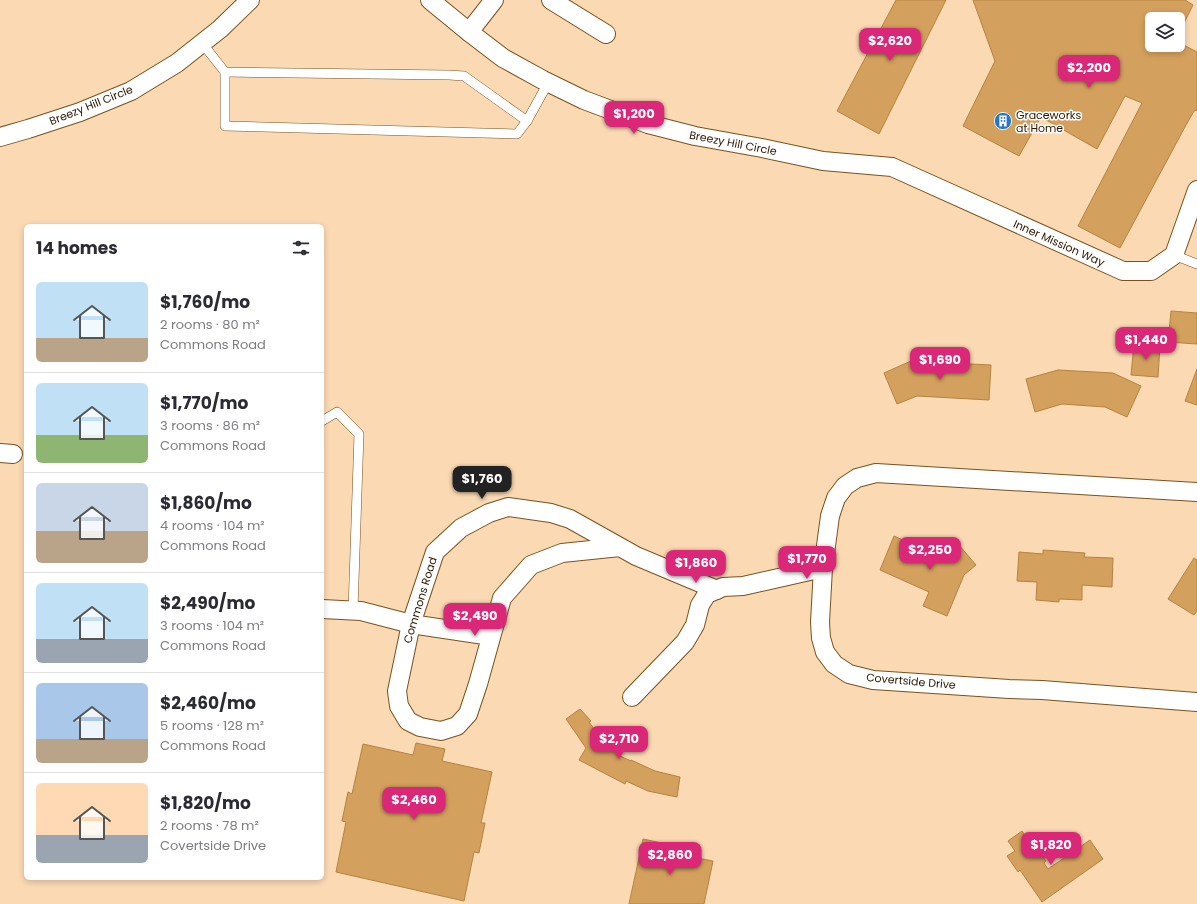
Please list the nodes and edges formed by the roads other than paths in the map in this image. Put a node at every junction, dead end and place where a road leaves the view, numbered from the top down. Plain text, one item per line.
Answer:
1 (430, 0) edge
2 (494, 0) edge
3 (551, 0) edge
4 (248, 1) edge
5 (469, 32) junction
6 (606, 34) dead end
7 (202, 43) junction
8 (225, 72) junction
9 (548, 83) junction
10 (527, 121) junction
11 (0, 137) edge
12 (880, 166) joint
13 (1197, 190) edge
14 (1174, 256) junction
15 (1197, 264) edge
16 (324, 420) edge
17 (1197, 492) edge
18 (620, 547) junction
19 (823, 568) junction
20 (716, 590) junction
21 (324, 608) edge
22 (353, 610) junction
23 (411, 624) junction
24 (491, 636) junction
25 (632, 697) dead end
26 (1197, 702) edge

1 - 5 street, Breezy Hill Circle
2 - 5 street
3 - 6 street
4 - 7 street, Breezy Hill Circle
5 - 9 street, Breezy Hill Circle
7 - 8 lane
7 - 11 street, Breezy Hill Circle
8 - 10 lane
8 - 10 lane
9 - 10 lane
9 - 12 street, Breezy Hill Circle
12 - 14 street, Inner Mission Way
13 - 14 street
14 - 15 lane
16 - 22 lane
17 - 19 street, Covertside Drive
18 - 20 street, Commons Road
18 - 23 street, Commons Road
18 - 24 street, Commons Road
19 - 20 street
19 - 26 street, Covertside Drive
20 - 25 street
21 - 22 street
22 - 23 street
23 - 24 street
23 - 24 street, Commons Road

